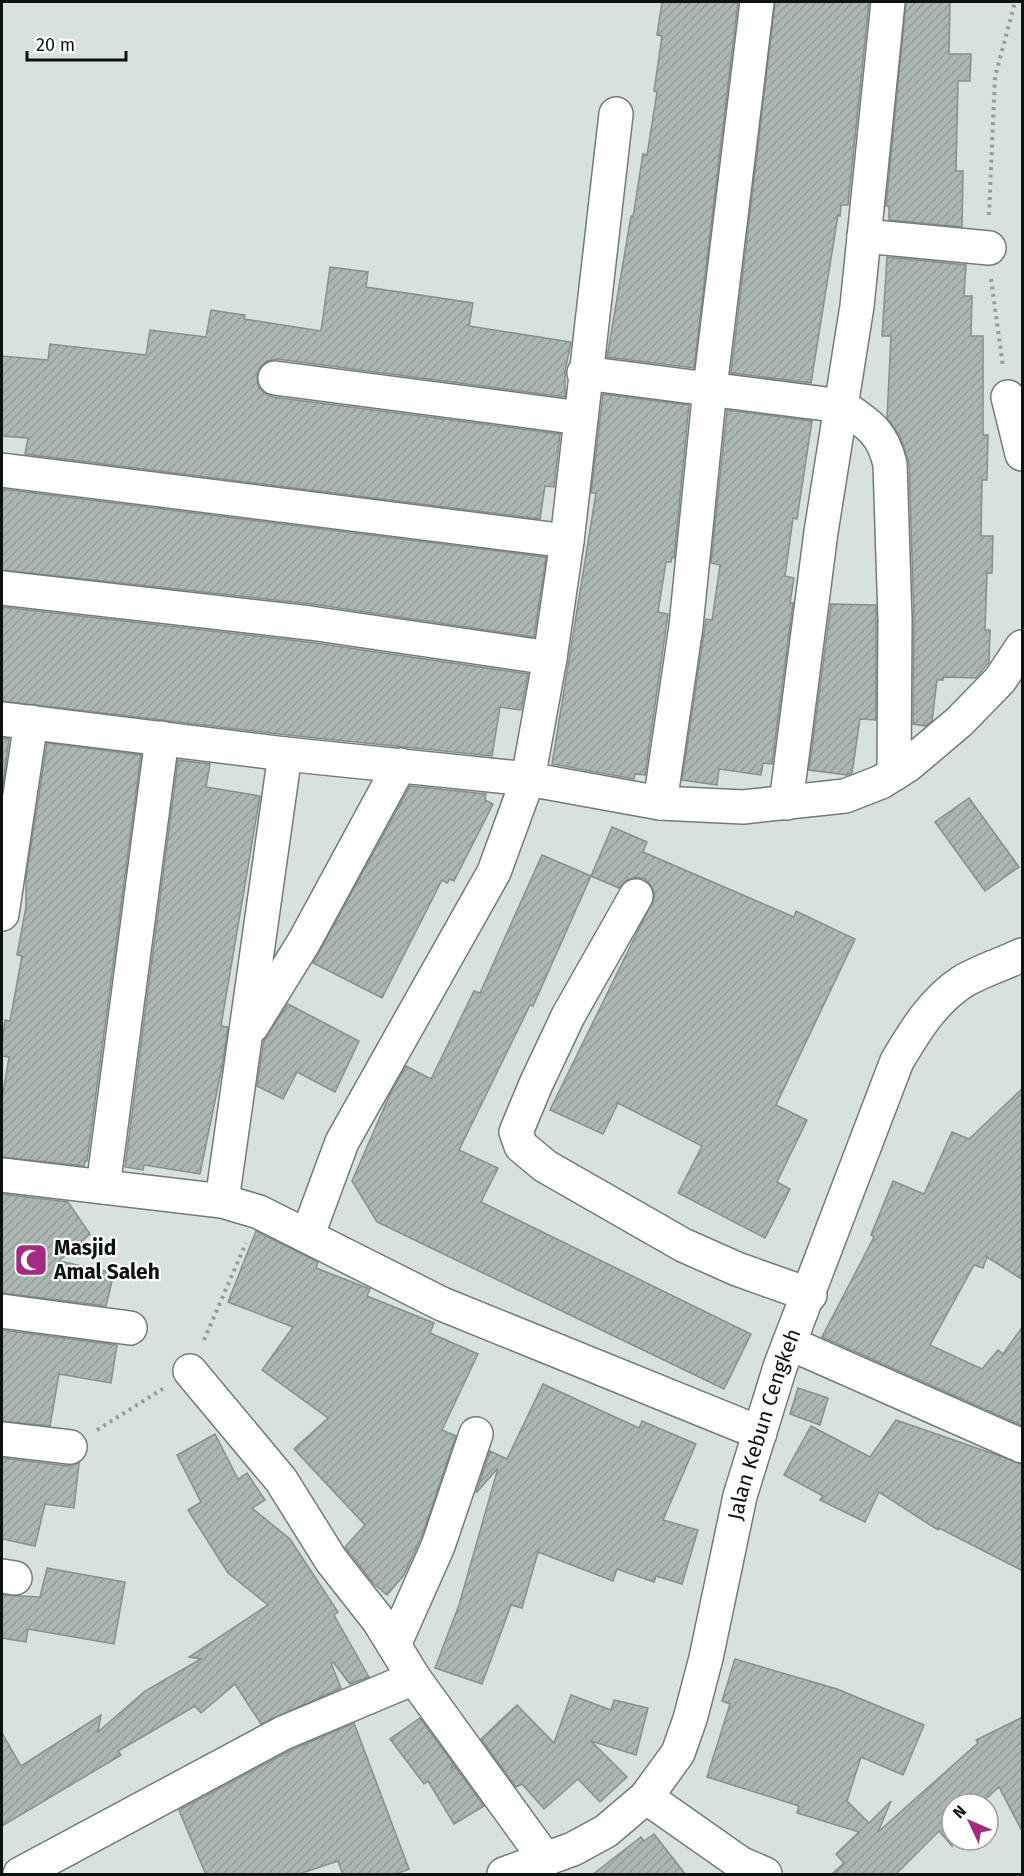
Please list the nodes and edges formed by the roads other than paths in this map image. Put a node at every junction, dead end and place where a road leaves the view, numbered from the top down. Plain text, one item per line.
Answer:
1 (757, 2) edge
2 (888, 2) edge
3 (616, 114) dead end
4 (864, 236) junction
5 (989, 248) road end
6 (584, 373) junction
7 (275, 378) dead end
8 (710, 388) junction
9 (1008, 397) road end
10 (842, 406) junction
11 (581, 418) junction
12 (1023, 454) edge
13 (2, 470) edge
14 (567, 541) junction
15 (2, 588) edge
16 (1023, 647) edge
17 (550, 658) junction
18 (16, 721) edge
19 (162, 738) junction
20 (285, 754) junction
21 (400, 765) junction
22 (894, 774) junction
23 (528, 779) junction
24 (660, 802) junction
25 (786, 803) junction
26 (636, 896) dead end
27 (2, 914) edge
28 (1023, 955) edge
29 (245, 1038) junction
30 (2, 1175) edge
31 (103, 1186) junction
32 (222, 1201) junction
33 (308, 1234) junction
34 (810, 1295) junction
35 (2, 1311) edge
36 (130, 1328) dead end
37 (789, 1343) junction
38 (190, 1371) dead end
39 (760, 1433) junction
40 (476, 1434) dead end
41 (2, 1439) edge
42 (1023, 1446) edge
43 (70, 1447) dead end
44 (394, 1645) junction
45 (414, 1678) junction
46 (646, 1797) junction
47 (546, 1860) junction
48 (20, 1875) edge
49 (504, 1875) edge
50 (765, 1875) edge

1 - 8 street
2 - 4 street
3 - 6 street
4 - 5 street
4 - 10 street
6 - 8 street
6 - 11 street
7 - 11 street
8 - 10 street
8 - 24 street
9 - 12 street
10 - 22 street
10 - 25 street
11 - 14 street
13 - 14 street
14 - 17 street
15 - 17 street
16 - 22 street
17 - 23 street
18 - 19 street
18 - 27 street
19 - 20 street
19 - 31 street
20 - 21 street
20 - 29 street
21 - 23 street
21 - 29 street
22 - 25 street
23 - 24 street
23 - 33 street
24 - 25 street
26 - 34 street
28 - 34 street, Jalan Kebun Cengkeh
29 - 32 street
30 - 31 street
31 - 32 street
32 - 33 street
33 - 39 street
34 - 37 street, Jalan Kebun Cengkeh
35 - 36 street
37 - 39 street, Jalan Kebun Cengkeh
37 - 42 street
38 - 44 street
39 - 46 street, Jalan Kebun Cengkeh
40 - 44 street
41 - 43 street
44 - 45 street
45 - 47 street
45 - 48 street
46 - 47 street, Jalan Kebun Cengkeh
46 - 50 street
47 - 49 street, Jalan Kebun Cengkeh

